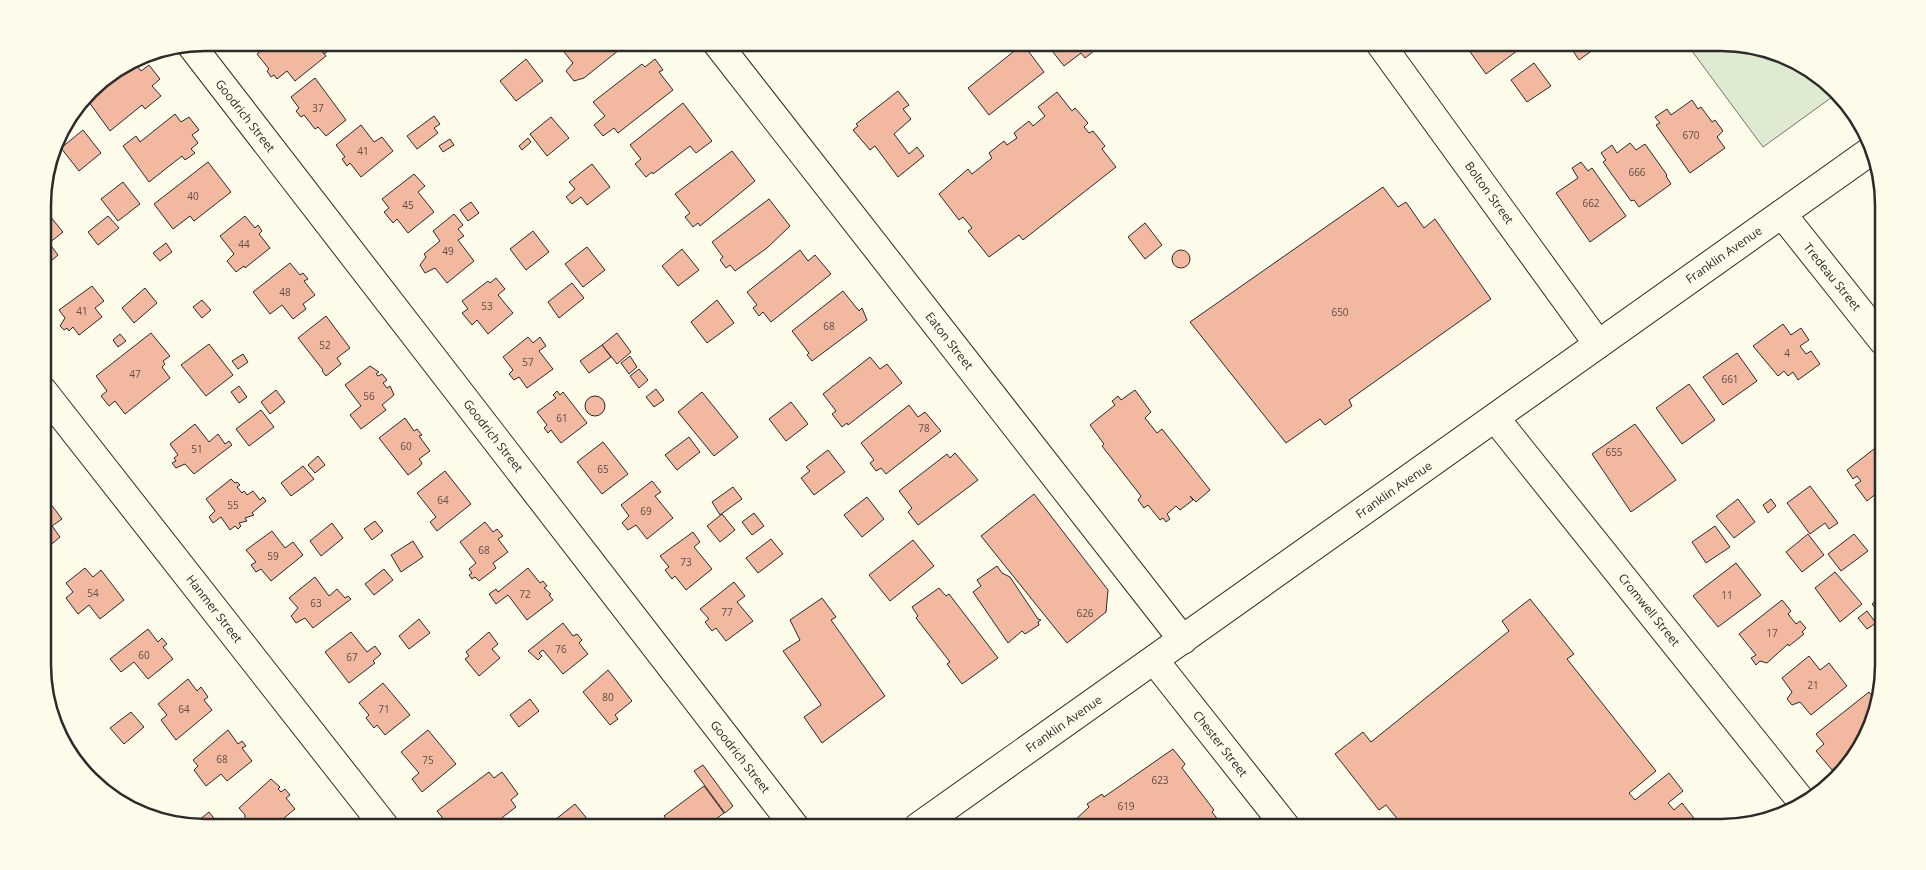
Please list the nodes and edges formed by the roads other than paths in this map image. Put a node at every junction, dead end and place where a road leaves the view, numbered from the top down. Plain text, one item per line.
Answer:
1 (1386, 51) edge
2 (195, 52) edge
3 (724, 52) edge
4 (1866, 154) edge
5 (1782, 214) junction
6 (1875, 331) edge
7 (1598, 344) junction
8 (52, 402) edge
9 (1495, 418) junction
10 (1183, 640) junction
11 (1154, 660) junction
12 (1799, 798) edge
13 (1279, 818) edge
14 (378, 819) edge
15 (788, 819) edge
16 (930, 819) edge

1 - 7 street, Bolton Street
2 - 15 street, Goodrich Street
3 - 10 street, Eaton Street
4 - 5 street, Franklin Avenue
5 - 6 street, Tredeau Street
5 - 7 street, Franklin Avenue
7 - 9 street, Franklin Avenue
8 - 14 street, Hanmer Street
9 - 10 street, Franklin Avenue
9 - 12 street, Cromwell Street
10 - 11 street, Franklin Avenue
11 - 13 street, Chester Street
11 - 16 street, Franklin Avenue

